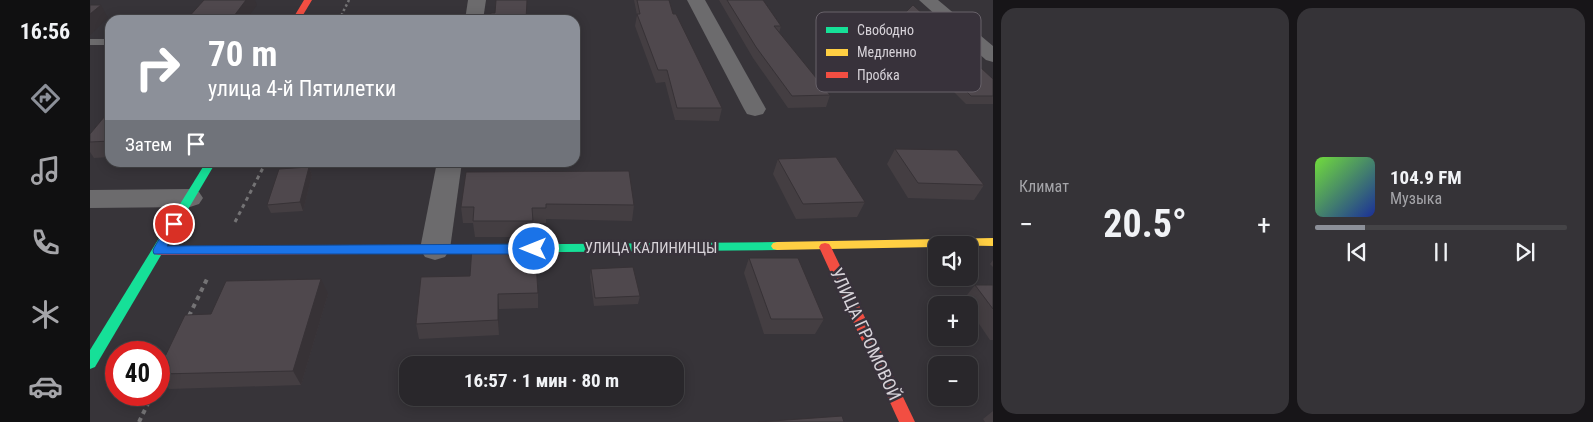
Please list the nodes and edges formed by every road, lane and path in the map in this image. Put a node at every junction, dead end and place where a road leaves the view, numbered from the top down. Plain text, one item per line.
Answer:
1 (308, 0) edge
2 (349, 0) edge
3 (477, 0) edge
4 (696, 0) edge
5 (928, 0) edge
6 (942, 12) edge
7 (299, 15) edge
8 (341, 15) edge
9 (475, 15) edge
10 (90, 42) edge
11 (105, 42) edge
12 (981, 46) edge
13 (993, 56) edge
14 (755, 109) dead end
15 (207, 167) edge
16 (449, 167) edge
17 (190, 198) junction
18 (90, 199) edge
19 (993, 242) edge
20 (825, 247) junction
21 (435, 249) junction
22 (159, 251) junction
23 (90, 363) edge
24 (147, 406) edge
25 (139, 422) edge
26 (907, 422) edge

1 - 7 street
2 - 8 path
3 - 9 street
4 - 14 street
5 - 6 street
10 - 11 lane
12 - 13 street
15 - 17 street
16 - 21 street
17 - 18 street
17 - 22 street
19 - 20 street, УЛИЦА КАЛИНИНЦЫ
20 - 21 street, УЛИЦА КАЛИНИНЦЫ
20 - 26 street, УЛИЦА ГРОМОВОЙ
21 - 22 street, УЛИЦА КАЛИНИНЦЫ
22 - 23 street
24 - 25 path

